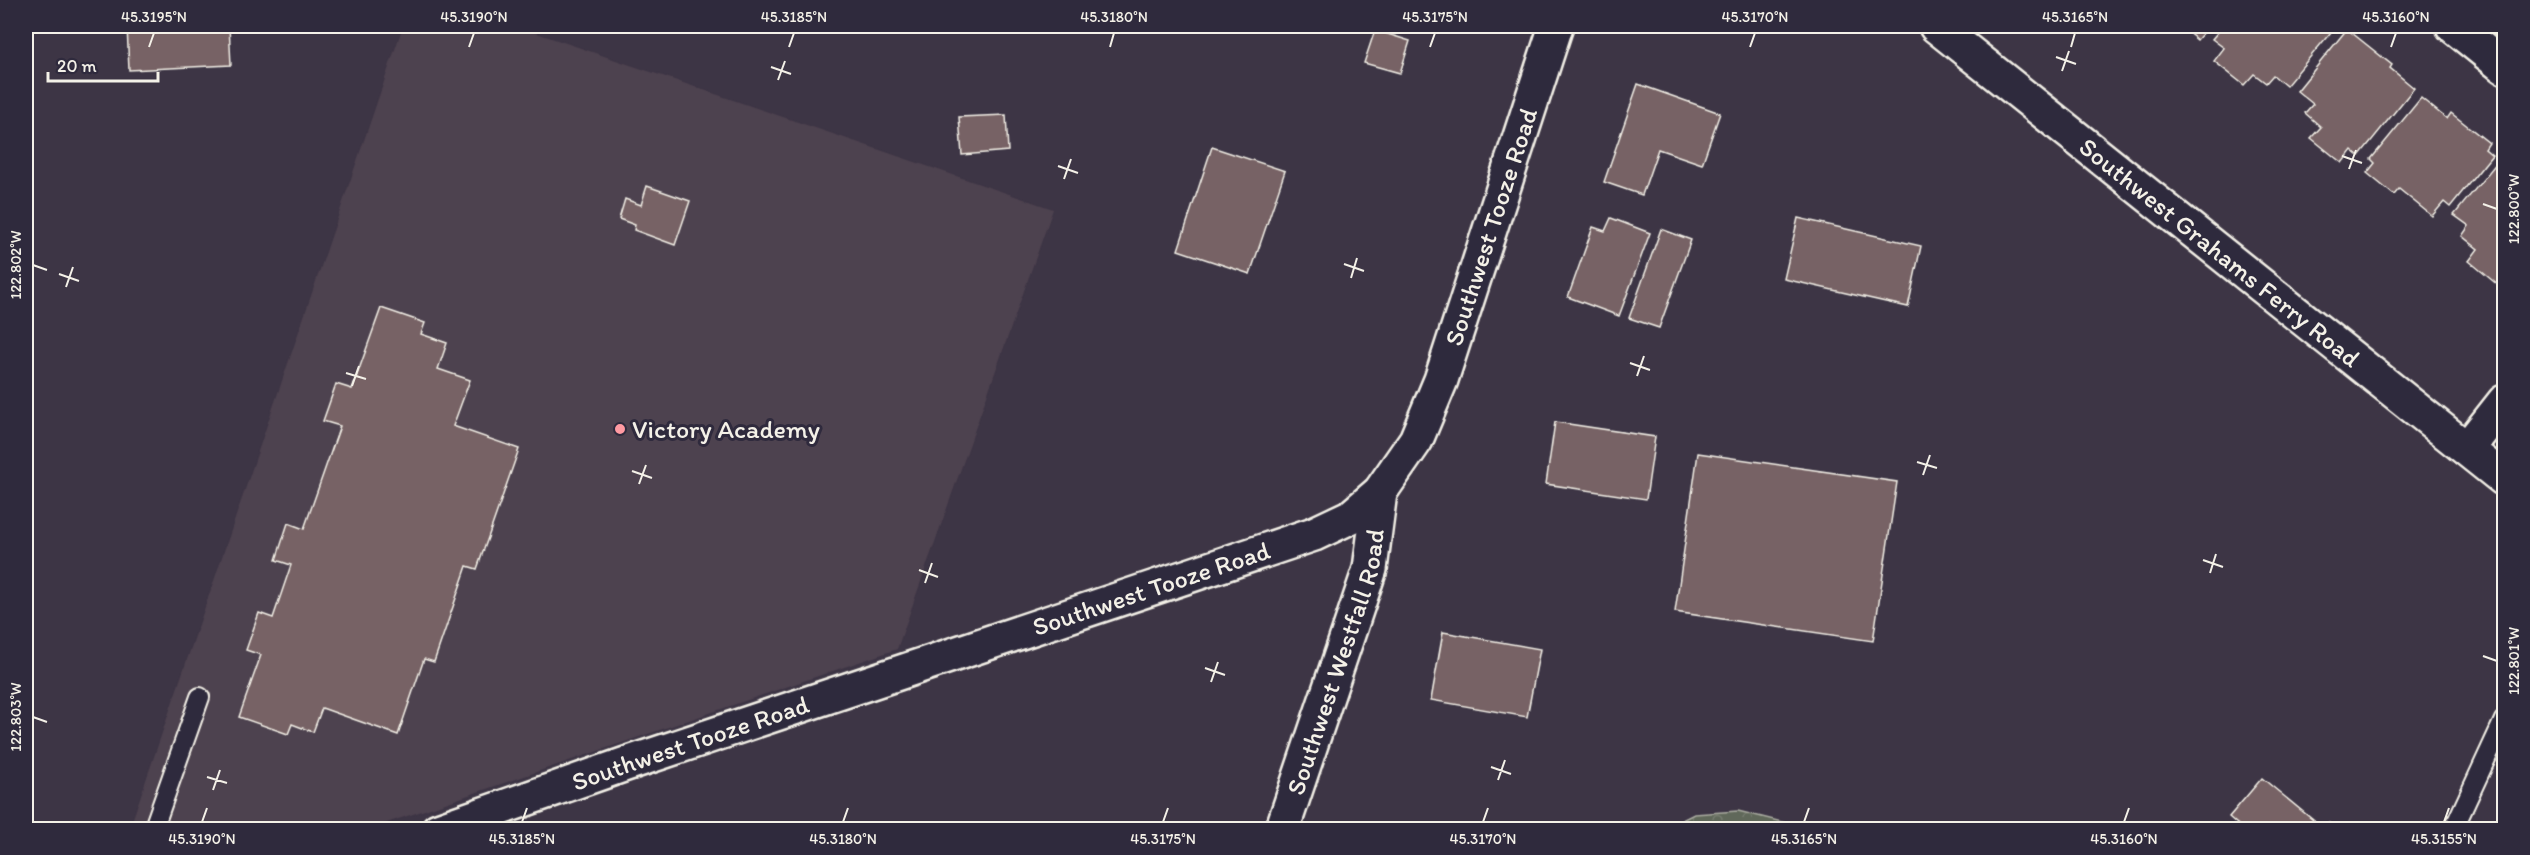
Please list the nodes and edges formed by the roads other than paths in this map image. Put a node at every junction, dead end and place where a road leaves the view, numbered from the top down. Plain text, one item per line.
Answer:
1 (1556, 26) edge
2 (1936, 26) edge
3 (2453, 26) edge
4 (2503, 59) edge
5 (2505, 402) edge
6 (2466, 449) junction
7 (2505, 479) edge
8 (1380, 492) junction
9 (200, 697) dead end
10 (2505, 720) edge
11 (153, 830) edge
12 (438, 830) edge
13 (1282, 830) edge
14 (2453, 830) edge

1 - 8 main road, Southwest Tooze Road
2 - 6 main road, Southwest Grahams Ferry Road
3 - 4 main road
5 - 6 main road
6 - 7 main road, Southwest Grahams Ferry Road
8 - 12 main road, Southwest Tooze Road
8 - 13 main road, Southwest Westfall Road
9 - 11 lane
10 - 14 lane

